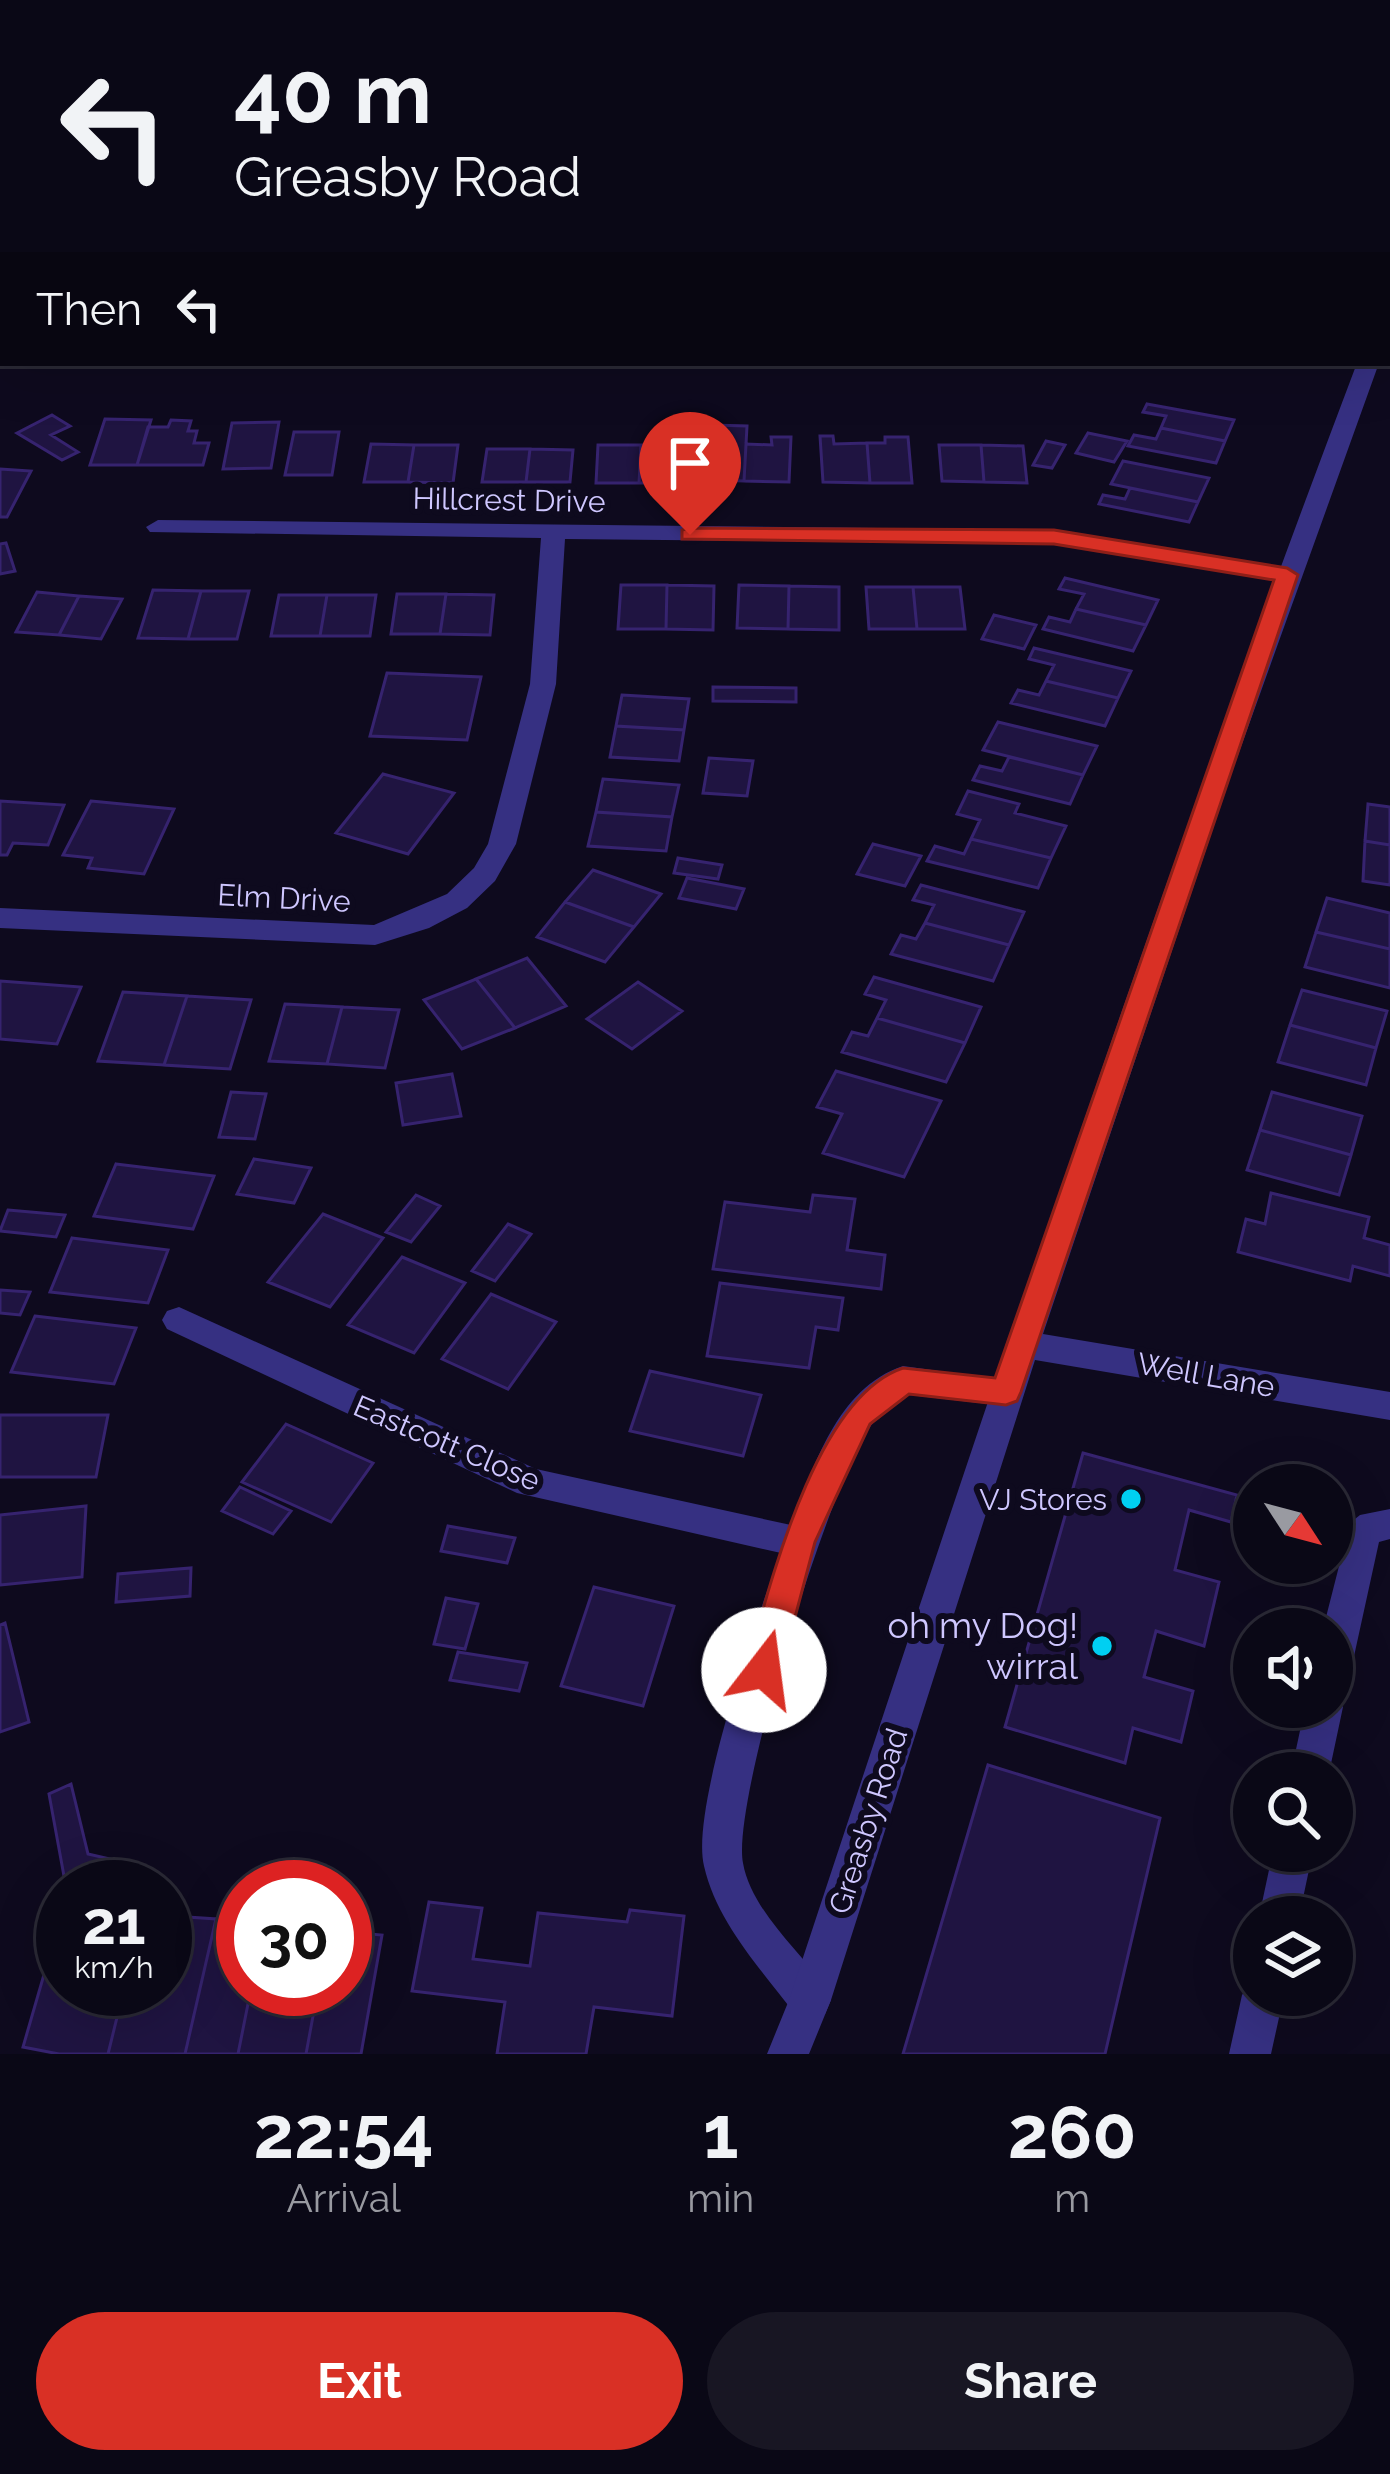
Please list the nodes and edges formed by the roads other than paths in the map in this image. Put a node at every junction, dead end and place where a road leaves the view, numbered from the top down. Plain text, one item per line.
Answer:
1 (1367, 366) edge
2 (158, 527) dead end
3 (553, 533) junction
4 (1287, 575) junction
5 (0, 918) edge
6 (179, 1320) dead end
7 (1022, 1344) junction
8 (1006, 1392) junction
9 (1390, 1406) edge
10 (1390, 1524) edge
11 (799, 1542) junction
12 (1347, 1608) edge
13 (810, 2000) junction
14 (1258, 2016) edge
15 (788, 2054) edge
16 (1250, 2054) edge

1 - 4 street, Greasby Road
2 - 3 street, Hillcrest Drive
3 - 4 street, Hillcrest Drive
3 - 5 street, Elm Drive
4 - 7 street, Greasby Road
6 - 11 street, Eastcott Close
7 - 8 street, Greasby Road
7 - 9 street, Well Lane
8 - 11 street
8 - 13 street, Greasby Road
10 - 12 street
11 - 13 street
13 - 15 street, Greasby Road
14 - 16 street

